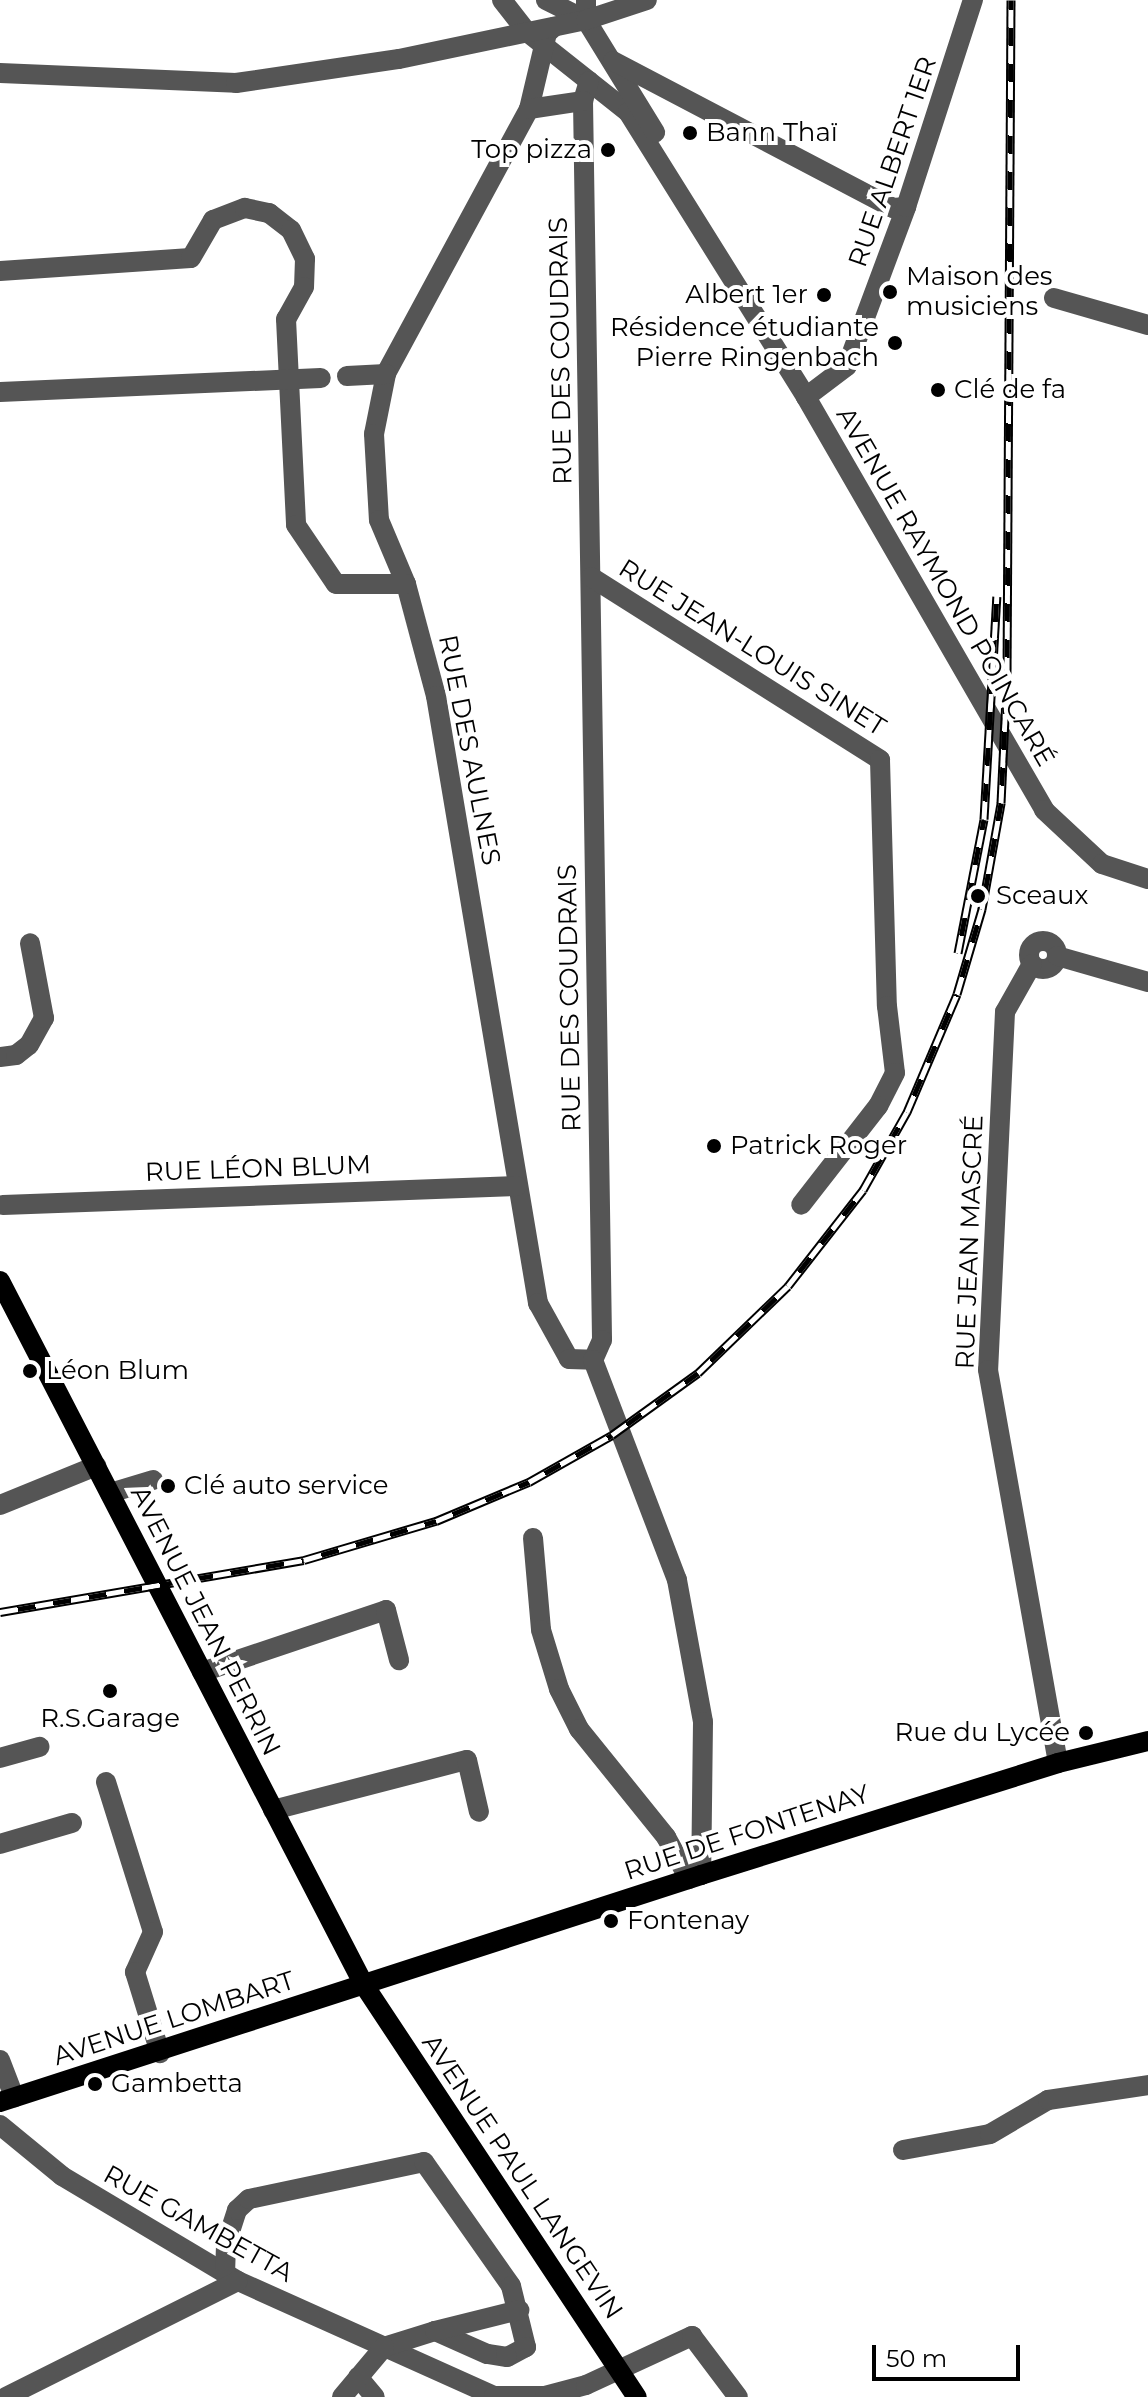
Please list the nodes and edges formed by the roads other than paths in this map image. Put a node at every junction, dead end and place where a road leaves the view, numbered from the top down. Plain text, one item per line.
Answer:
1 (546, 0) edge
2 (647, 0) edge
3 (973, 0) edge
4 (504, 3) edge
5 (586, 10) edge
6 (554, 27) junction
7 (527, 32) junction
8 (492, 39) junction
9 (544, 46) junction
10 (607, 52) junction
11 (572, 67) junction
12 (642, 72) junction
13 (0, 73) edge
14 (631, 90) junction
15 (586, 91) junction
16 (529, 109) junction
17 (906, 207) junction
18 (710, 239) junction
19 (0, 271) edge
20 (1054, 298) dead end
21 (1148, 325) edge
22 (386, 374) junction
23 (347, 376) dead end
24 (321, 378) dead end
25 (287, 380) junction
26 (0, 392) edge
27 (806, 397) junction
28 (591, 577) junction
29 (406, 584) junction
30 (1148, 879) edge
31 (30, 943) dead end
32 (1148, 982) edge
33 (0, 1057) edge
34 (517, 1186) junction
35 (3, 1205) dead end
36 (801, 1205) dead end
37 (0, 1281) edge
38 (593, 1360) junction
39 (96, 1466) junction
40 (153, 1480) dead end
41 (110, 1493) junction
42 (5, 1497) edge
43 (533, 1538) dead end
44 (399, 1660) dead end
45 (202, 1672) junction
46 (1148, 1741) edge
47 (39, 1747) dead end
48 (0, 1758) edge
49 (1058, 1763) junction
50 (106, 1782) dead end
51 (273, 1810) junction
52 (479, 1812) dead end
53 (72, 1823) dead end
54 (0, 1844) edge
55 (695, 1877) junction
56 (364, 1985) junction
57 (160, 2053) junction
58 (0, 2060) edge
59 (1148, 2085) edge
60 (7, 2100) edge
61 (0, 2125) edge
62 (903, 2150) dead end
63 (231, 2277) junction
64 (519, 2310) junction
65 (435, 2331) junction
66 (384, 2347) junction
67 (619, 2369) junction
68 (358, 2377) junction
69 (6, 2397) edge
70 (342, 2397) edge
71 (375, 2397) edge
72 (637, 2397) edge
73 (738, 2397) edge

1 - 5 street
2 - 5 street
3 - 17 street, RUE ALBERT 1ER
4 - 7 street, AVENUE RAYMOND POINCARÉ
4 - 8 street
5 - 6 street
5 - 10 street, AVENUE RAYMOND POINCARÉ
6 - 7 street
6 - 9 street, RUE DES AULNES
7 - 8 street
7 - 9 street, AVENUE RAYMOND POINCARÉ
8 - 13 street
9 - 11 street, AVENUE RAYMOND POINCARÉ
9 - 16 street, RUE DES AULNES
10 - 11 street
10 - 12 street
10 - 14 street, AVENUE RAYMOND POINCARÉ
10 - 15 street
11 - 15 street, AVENUE RAYMOND POINCARÉ
12 - 14 street
12 - 17 street
14 - 18 street, AVENUE RAYMOND POINCARÉ
15 - 16 street
15 - 18 street, AVENUE RAYMOND POINCARÉ
15 - 28 street, RUE DES COUDRAIS
16 - 22 street, RUE DES AULNES
17 - 27 street, RUE ALBERT 1ER
18 - 27 street, AVENUE RAYMOND POINCARÉ
19 - 25 street
20 - 21 street
22 - 23 street
22 - 29 street, RUE DES AULNES
24 - 25 street
25 - 26 street
25 - 29 street
27 - 30 street, AVENUE RAYMOND POINCARÉ
28 - 36 street, RUE JEAN-LOUIS SINET
28 - 38 street, RUE DES COUDRAIS
29 - 34 street, RUE DES AULNES
31 - 33 street
32 - 49 street, RUE JEAN MASCRÉ
34 - 35 street, RUE LÉON BLUM
34 - 38 street, RUE DES AULNES
37 - 39 main road, AVENUE JEAN PERRIN
38 - 55 street
39 - 41 main road, AVENUE JEAN PERRIN
39 - 42 street
40 - 41 street
41 - 45 main road, AVENUE JEAN PERRIN
43 - 55 street
44 - 45 street
45 - 51 main road, AVENUE JEAN PERRIN
46 - 49 main road, RUE DE FONTENAY
47 - 48 street
49 - 55 main road, RUE DE FONTENAY
50 - 57 street
51 - 52 street
51 - 56 main road, AVENUE JEAN PERRIN
53 - 54 street
55 - 56 main road, RUE DE FONTENAY
56 - 57 main road, AVENUE LOMBART
56 - 67 main road, AVENUE PAUL LANGEVIN
57 - 60 main road, AVENUE LOMBART
58 - 60 street
59 - 62 street
61 - 63 street, RUE GAMBETTA
63 - 64 street
63 - 66 street, RUE GAMBETTA
63 - 69 street
64 - 65 street
64 - 65 street
65 - 66 street
66 - 67 street, RUE GAMBETTA
66 - 68 street
67 - 72 main road, AVENUE PAUL LANGEVIN
67 - 73 street, RUE GAMBETTA
68 - 70 street
68 - 71 street

